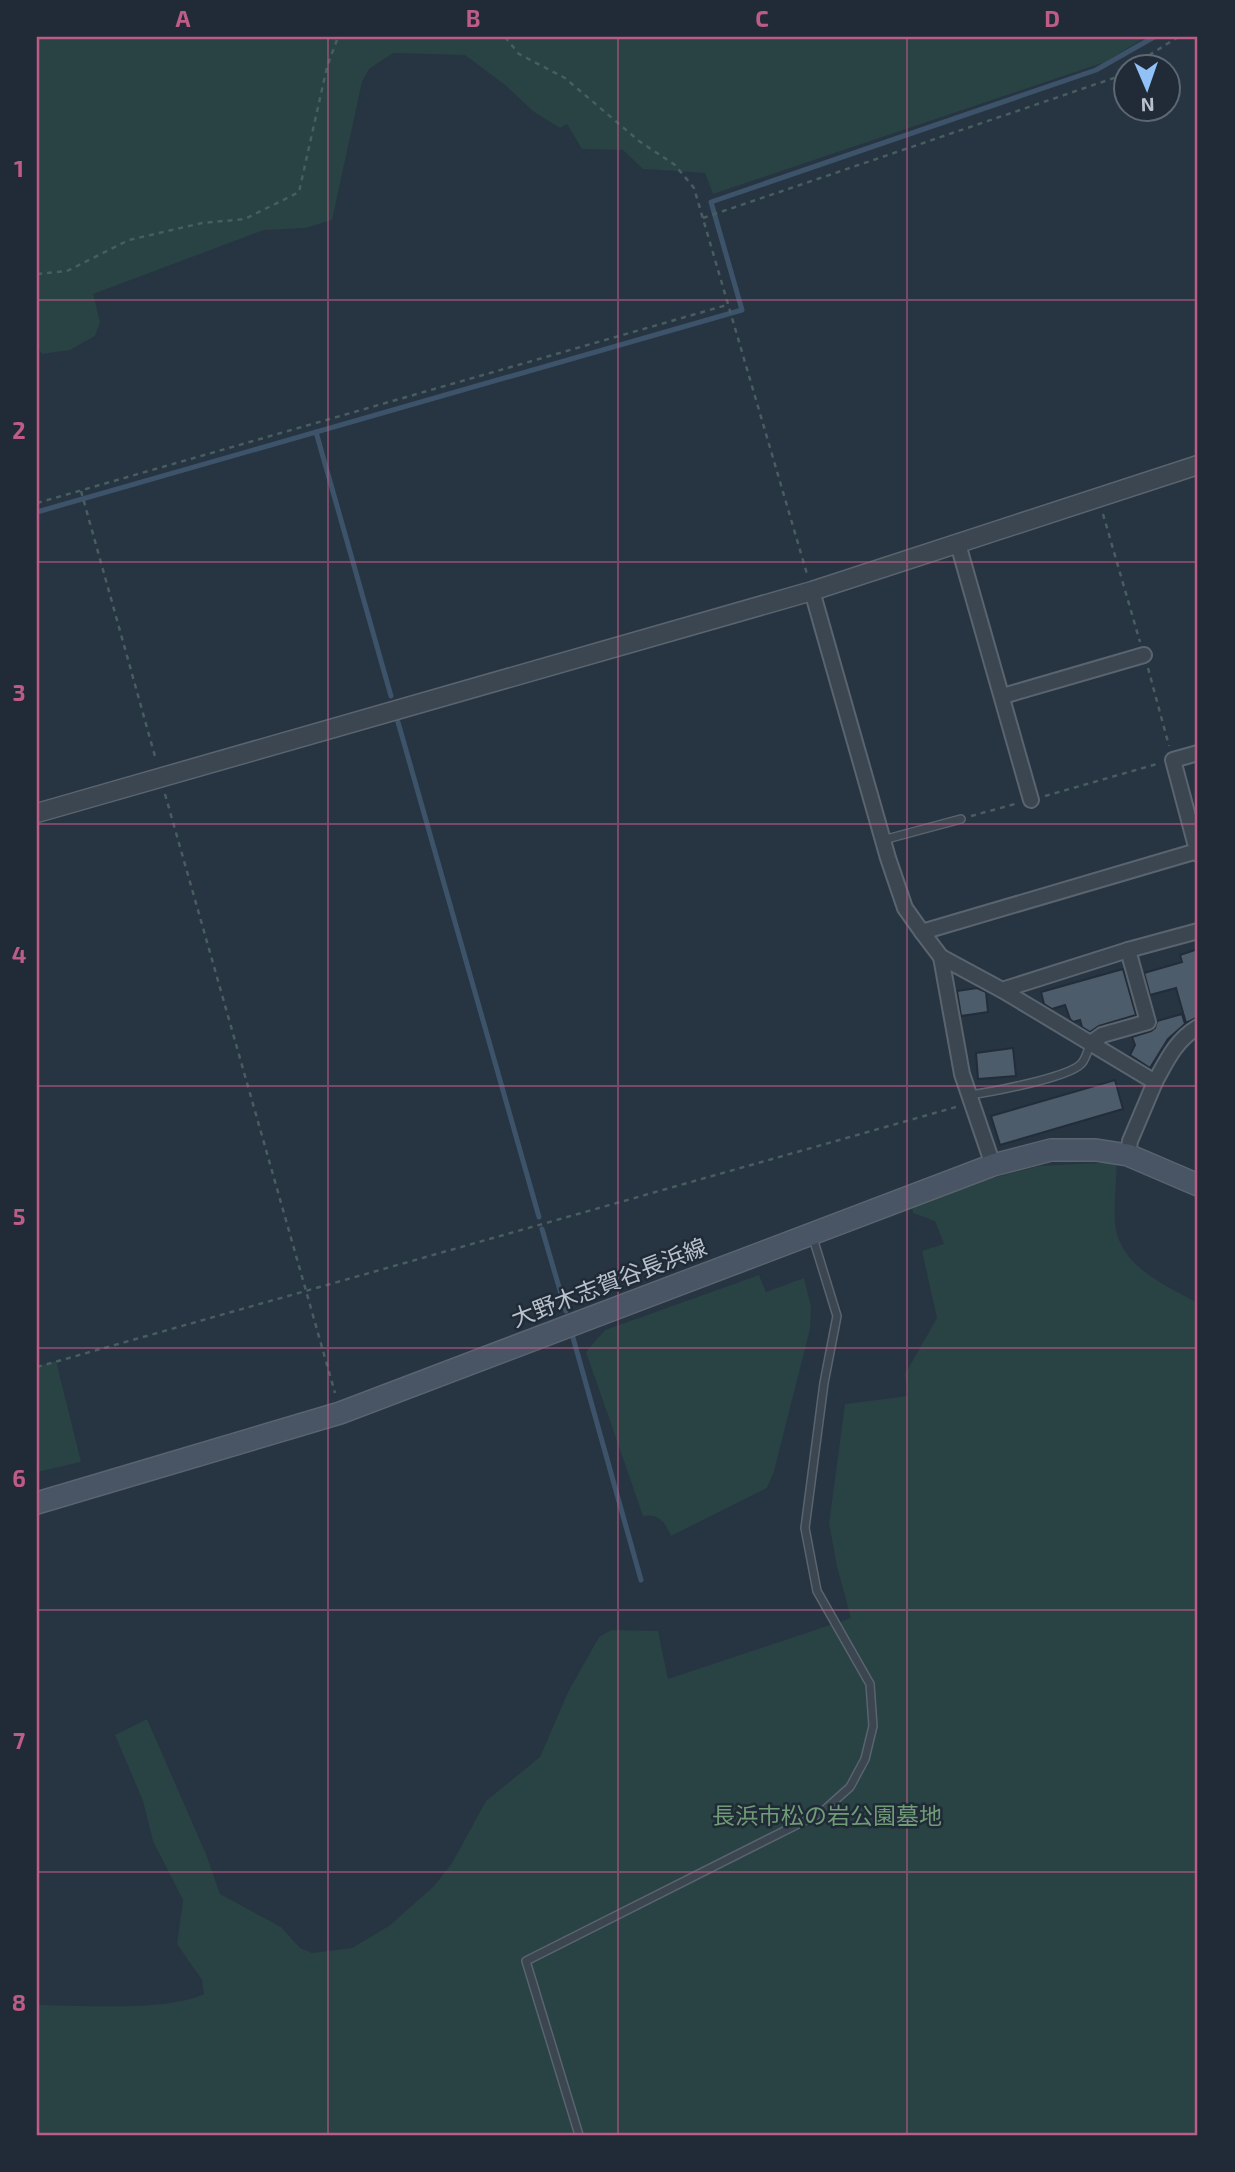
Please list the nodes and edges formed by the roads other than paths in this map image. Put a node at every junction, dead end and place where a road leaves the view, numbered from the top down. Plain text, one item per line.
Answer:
1 (1198, 465) edge
2 (958, 544) junction
3 (812, 591) junction
4 (1144, 654) road end
5 (1003, 696) junction
6 (1198, 754) edge
7 (1031, 800) road end
8 (37, 813) edge
9 (961, 819) road end
10 (883, 840) junction
11 (1198, 852) edge
12 (1198, 931) edge
13 (922, 932) junction
14 (1128, 950) junction
15 (941, 957) junction
16 (1002, 989) junction
17 (1198, 1027) edge
18 (1091, 1043) junction
19 (1156, 1082) junction
20 (971, 1099) junction
21 (1128, 1155) junction
22 (993, 1165) junction
23 (1198, 1185) edge
24 (811, 1234) junction
25 (37, 1503) edge
26 (579, 2135) edge

1 - 2 street
2 - 3 street
2 - 5 street
3 - 8 street
3 - 10 street
4 - 5 street
5 - 7 street
6 - 11 street
9 - 10 lane
10 - 13 street
11 - 13 street
12 - 14 street
13 - 15 street
14 - 16 street
14 - 18 street
15 - 16 street
15 - 20 street
16 - 18 street
17 - 19 street
18 - 19 street
18 - 20 lane
19 - 21 street
20 - 22 street
21 - 22 main road, 大野木志賀谷長浜線
21 - 23 main road, 大野木志賀谷長浜線
22 - 24 main road, 大野木志賀谷長浜線
24 - 25 main road, 大野木志賀谷長浜線
24 - 26 lane

